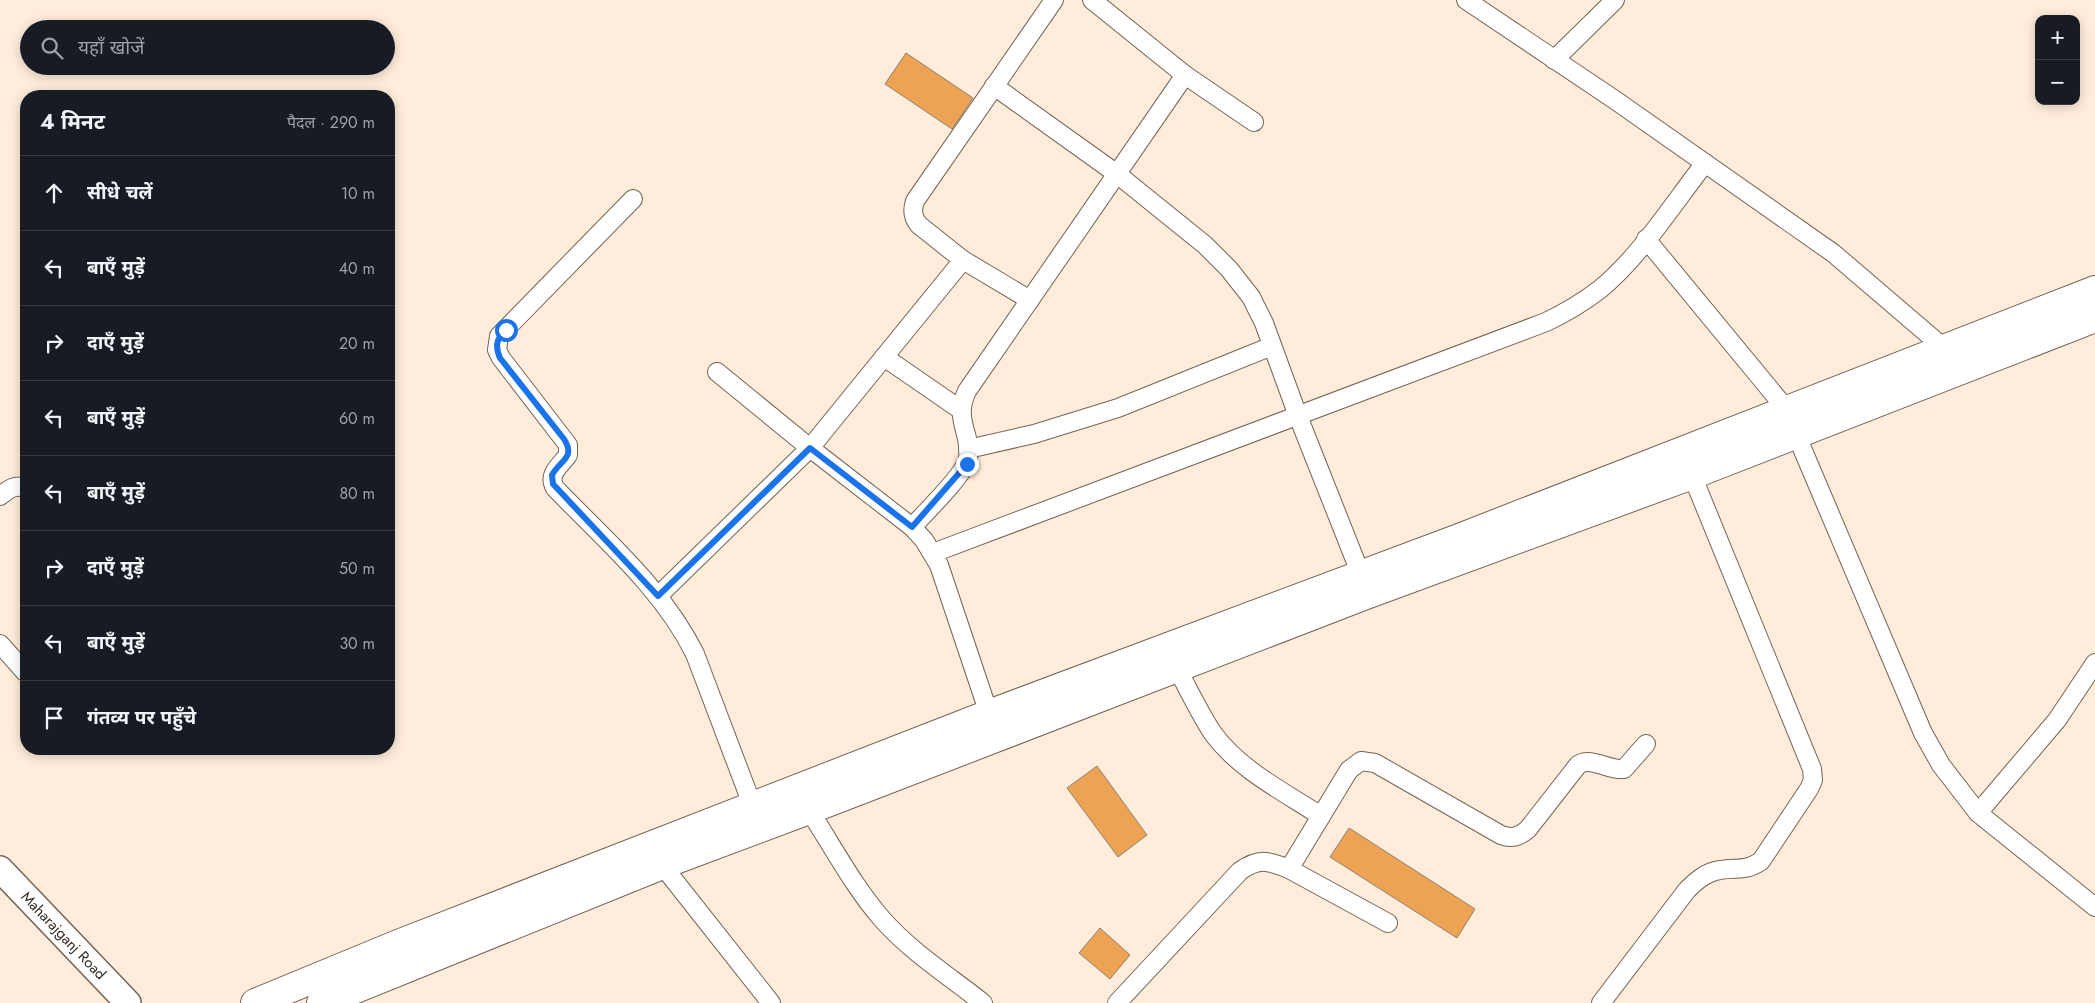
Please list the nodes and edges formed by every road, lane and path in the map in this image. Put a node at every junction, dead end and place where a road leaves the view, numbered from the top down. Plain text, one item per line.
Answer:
1 (1054, 0) edge
2 (1092, 0) edge
3 (1466, 0) edge
4 (1615, 0) edge
5 (1554, 60) junction
6 (1185, 75) junction
7 (994, 86) junction
8 (1254, 122) dead end
9 (1705, 163) junction
10 (1117, 174) junction
11 (633, 199) dead end
12 (1646, 239) junction
13 (963, 260) junction
14 (2095, 290) edge
15 (1030, 300) junction
16 (2095, 318) edge
17 (1272, 346) junction
18 (1944, 348) junction
19 (884, 358) junction
20 (717, 372) dead end
21 (961, 410) junction
22 (1298, 416) junction
23 (1791, 422) junction
24 (810, 448) junction
25 (968, 448) junction
26 (1692, 475) junction
27 (20, 486) edge
28 (0, 496) edge
29 (912, 527) junction
30 (933, 553) junction
31 (1362, 575) junction
32 (658, 596) junction
33 (0, 644) edge
34 (2095, 663) edge
35 (20, 666) edge
36 (1177, 668) junction
37 (988, 714) junction
38 (1646, 744) dead end
39 (752, 806) junction
40 (809, 810) junction
41 (1978, 813) junction
42 (1321, 816) junction
43 (662, 865) junction
44 (0, 869) edge
45 (1289, 869) junction
46 (2095, 907) edge
47 (1388, 923) dead end
48 (128, 1003) edge
49 (254, 1003) edge
50 (321, 1003) edge
51 (771, 1003) edge
52 (983, 1003) edge
53 (1117, 1003) edge
54 (1601, 1003) edge

1 - 7 street
2 - 6 street
3 - 5 street
4 - 5 street
5 - 9 street
6 - 8 street
6 - 10 street
7 - 10 street
7 - 13 street
9 - 12 street
9 - 18 street
10 - 15 street
10 - 17 street
11 - 32 street
12 - 22 street
12 - 23 street
13 - 15 street
13 - 19 street
14 - 18 highway
15 - 21 street
16 - 23 highway
17 - 22 street
17 - 25 street
18 - 23 highway
19 - 21 street
19 - 24 street
20 - 24 street
21 - 25 street
22 - 30 street
22 - 31 street
23 - 26 highway
23 - 31 highway
23 - 41 street
24 - 29 street
24 - 32 street
25 - 29 street
26 - 36 highway
26 - 54 street
27 - 28 street
29 - 30 street
30 - 37 street
31 - 37 highway
32 - 39 street
33 - 35 street
34 - 41 street
36 - 40 highway
36 - 42 street
37 - 39 highway
38 - 42 street
39 - 49 highway
40 - 43 highway
40 - 52 street
41 - 46 street
42 - 45 street
43 - 50 highway
43 - 51 street
44 - 48 street, Maharajganj Road
45 - 47 street
45 - 53 street

